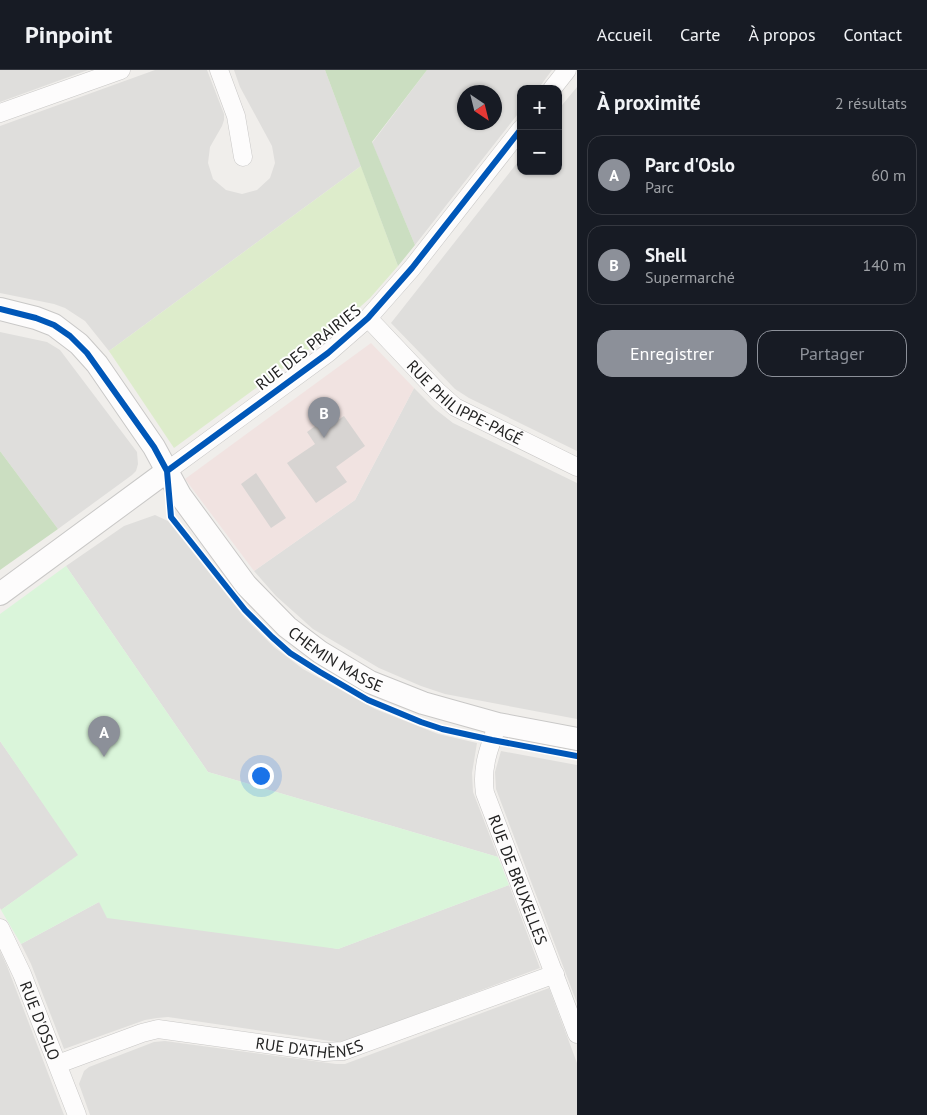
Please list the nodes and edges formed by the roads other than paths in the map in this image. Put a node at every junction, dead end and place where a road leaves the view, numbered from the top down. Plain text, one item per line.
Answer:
1 (121, 70) edge
2 (219, 70) edge
3 (567, 70) edge
4 (555, 85) edge
5 (0, 113) edge
6 (520, 130) edge
7 (243, 158) dead end
8 (0, 309) edge
9 (368, 318) junction
10 (577, 467) edge
11 (167, 471) junction
12 (0, 594) edge
13 (498, 724) junction
14 (577, 739) edge
15 (0, 928) edge
16 (554, 974) junction
17 (577, 1034) edge
18 (58, 1064) junction
19 (77, 1115) edge

1 - 5 street
2 - 7 street
3 - 4 street
6 - 9 street, RUE DES PRAIRIES
8 - 11 street, CHEMIN MASSE
9 - 10 street, RUE PHILIPPE-PAGÉ
9 - 11 street, RUE DES PRAIRIES
11 - 12 street, RUE DES PRAIRIES
11 - 13 street, CHEMIN MASSE
13 - 14 street, CHEMIN MASSE
13 - 16 street, RUE DE BRUXELLES
15 - 18 street, RUE D'OSLO
16 - 17 street, RUE DE BRUXELLES
16 - 18 street, RUE D'ATHÈNES
18 - 19 street, RUE D'OSLO

